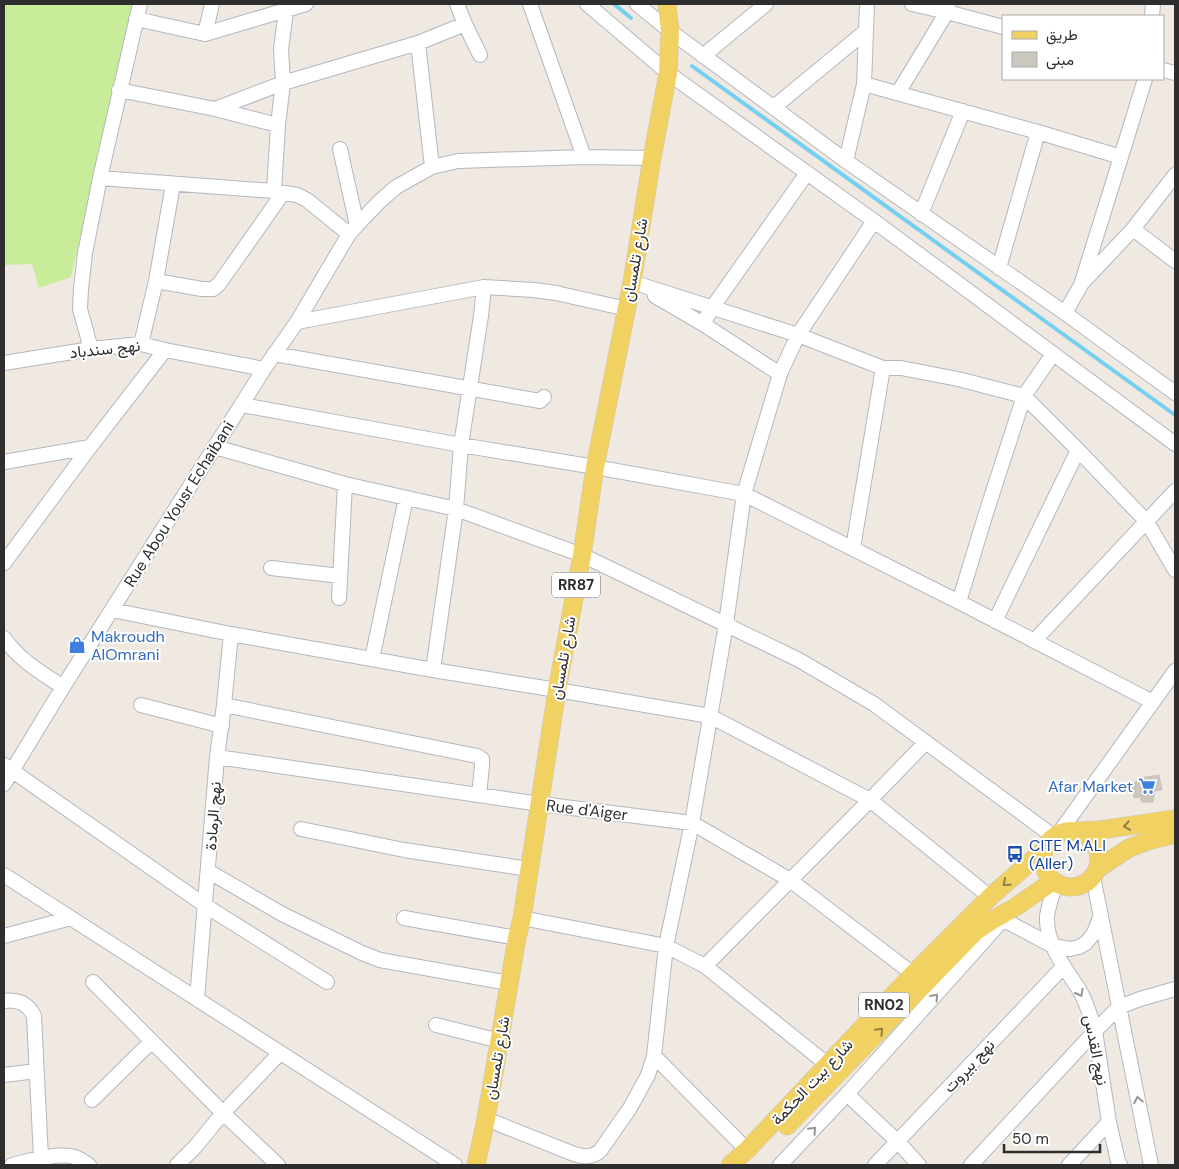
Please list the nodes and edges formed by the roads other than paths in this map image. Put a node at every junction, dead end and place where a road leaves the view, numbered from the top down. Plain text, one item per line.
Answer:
1 (140, 4) edge
2 (212, 4) edge
3 (306, 4) edge
4 (457, 4) edge
5 (530, 4) edge
6 (587, 4) edge
7 (637, 4) edge
8 (667, 4) edge
9 (766, 4) edge
10 (867, 4) edge
11 (912, 4) edge
12 (286, 7) edge
13 (947, 8) edge
14 (136, 20) junction
15 (465, 24) junction
16 (1002, 27) edge
17 (670, 31) junction
18 (866, 31) junction
19 (205, 34) junction
20 (418, 43) junction
21 (480, 55) dead end
22 (702, 56) junction
23 (668, 73) junction
24 (1145, 80) edge
25 (283, 83) junction
26 (864, 84) junction
27 (119, 90) junction
28 (898, 93) junction
29 (774, 107) junction
30 (215, 109) junction
31 (963, 111) junction
32 (278, 125) junction
33 (1038, 132) junction
34 (340, 149) dead end
35 (584, 156) junction
36 (1121, 157) junction
37 (652, 158) junction
38 (846, 161) junction
39 (432, 167) junction
40 (807, 173) junction
41 (1175, 175) edge
42 (100, 178) junction
43 (173, 184) junction
44 (278, 192) junction
45 (921, 214) junction
46 (874, 221) junction
47 (1132, 229) junction
48 (353, 230) junction
49 (1175, 261) edge
50 (999, 268) junction
51 (156, 280) junction
52 (632, 282) junction
53 (1081, 284) junction
54 (484, 287) junction
55 (627, 308) junction
56 (712, 308) junction
57 (1064, 313) junction
58 (297, 322) junction
59 (703, 324) junction
60 (798, 335) junction
61 (141, 344) junction
62 (91, 349) junction
63 (165, 350) junction
64 (274, 354) junction
65 (1053, 354) junction
66 (4, 363) edge
67 (883, 368) junction
68 (264, 369) junction
69 (780, 374) junction
70 (470, 389) junction
71 (1175, 393) edge
72 (1024, 396) junction
73 (544, 397) dead end
74 (242, 405) junction
75 (1175, 444) edge
76 (462, 445) junction
77 (90, 447) junction
78 (215, 447) junction
79 (1078, 450) junction
80 (4, 462) edge
81 (595, 467) junction
82 (345, 484) junction
83 (1175, 491) edge
84 (744, 494) junction
85 (406, 498) junction
86 (456, 509) junction
87 (1147, 522) junction
88 (853, 548) junction
89 (582, 555) junction
90 (4, 563) edge
91 (271, 568) dead end
92 (1175, 570) edge
93 (340, 576) junction
94 (339, 598) dead end
95 (959, 602) junction
96 (112, 610) junction
97 (995, 620) junction
98 (726, 624) junction
99 (231, 634) junction
100 (4, 638) edge
101 (1034, 641) junction
102 (372, 659) junction
103 (433, 670) junction
104 (1175, 671) edge
105 (64, 687) junction
106 (557, 690) junction
107 (1153, 702) junction
108 (141, 705) dead end
109 (224, 705) junction
110 (710, 716) junction
111 (222, 726) junction
112 (926, 742) junction
113 (217, 757) junction
114 (8, 768) edge
115 (4, 784) edge
116 (479, 795) junction
117 (870, 800) junction
118 (540, 804) junction
119 (1175, 819) edge
120 (692, 823) junction
121 (301, 829) dead end
122 (1077, 831) junction
123 (1175, 834) edge
124 (1056, 835) junction
125 (1043, 851) junction
126 (529, 869) junction
127 (208, 870) junction
128 (1096, 872) junction
129 (4, 875) edge
130 (790, 880) junction
131 (1054, 882) junction
132 (990, 897) junction
133 (206, 906) junction
134 (1009, 914) junction
135 (1101, 914) junction
136 (71, 918) junction
137 (404, 918) dead end
138 (522, 918) junction
139 (4, 936) edge
140 (517, 938) junction
141 (666, 946) junction
142 (1054, 946) junction
143 (705, 966) junction
144 (1063, 967) junction
145 (914, 974) junction
146 (92, 982) dead end
147 (327, 982) dead end
148 (509, 983) junction
149 (1175, 989) edge
150 (197, 999) junction
151 (4, 1001) edge
152 (1119, 1007) junction
153 (436, 1025) dead end
154 (1095, 1031) junction
155 (152, 1041) junction
156 (500, 1042) junction
157 (280, 1053) junction
158 (654, 1056) junction
159 (828, 1065) junction
160 (36, 1071) junction
161 (4, 1075) edge
162 (847, 1094) junction
163 (92, 1100) dead end
164 (223, 1113) junction
165 (486, 1119) junction
166 (1109, 1122) junction
167 (898, 1142) junction
168 (41, 1158) junction
169 (747, 1158) edge
170 (12, 1165) edge
171 (89, 1165) edge
172 (177, 1165) edge
173 (278, 1165) edge
174 (455, 1165) edge
175 (476, 1165) edge
176 (730, 1165) edge
177 (780, 1165) edge
178 (875, 1165) edge
179 (919, 1165) edge
180 (971, 1165) edge
181 (1069, 1165) edge
182 (1120, 1165) edge
183 (1151, 1165) edge

1 - 14 street
2 - 19 street
3 - 12 street
4 - 15 street
5 - 35 street
6 - 23 street
7 - 17 street
8 - 17 main road, شارع تلمسان / RR87
9 - 22 street
10 - 18 street
11 - 13 street
12 - 19 street
12 - 25 street
13 - 16 street
13 - 28 street
14 - 19 street
14 - 27 street
15 - 20 street
15 - 21 street
17 - 22 street
17 - 23 main road, شارع تلمسان / RR87
18 - 26 street
18 - 29 street
20 - 25 street
20 - 39 street
22 - 29 street
23 - 37 main road, شارع تلمسان / RR87
23 - 40 street
24 - 36 street
25 - 30 street
25 - 32 street
26 - 28 street
26 - 38 street
27 - 30 street
27 - 42 street
28 - 31 street
29 - 38 street
30 - 32 street
31 - 33 street
31 - 45 street
32 - 44 street
33 - 36 street
33 - 50 street
34 - 48 street
35 - 37 street, Rue Abou Yousr Echaibani
35 - 39 street, Rue Abou Yousr Echaibani
36 - 53 street
37 - 52 main road, شارع تلمسان / RR87
38 - 45 street
39 - 48 street, Rue Abou Yousr Echaibani
40 - 46 street
40 - 56 street
41 - 47 street
42 - 43 street
42 - 62 street
43 - 44 street
43 - 51 street
44 - 48 street
44 - 51 street
45 - 50 street
46 - 60 street
46 - 65 street
47 - 49 street
47 - 53 street
48 - 58 street, Rue Abou Yousr Echaibani
50 - 57 street
51 - 61 street
52 - 55 main road, شارع تلمسان / RR87
52 - 56 street
52 - 59 street
53 - 57 street
54 - 55 street
54 - 58 street
54 - 70 street
55 - 81 main road, شارع تلمسان / RR87
56 - 59 street
56 - 60 street
57 - 71 street
58 - 64 street, Rue Abou Yousr Echaibani
59 - 69 street
60 - 67 street
60 - 69 street
61 - 62 street, نهج سندباد
61 - 63 street, نهج سندباد
62 - 66 street, نهج سندباد
63 - 68 street, نهج سندباد
63 - 77 street
64 - 68 street, Rue Abou Yousr Echaibani
64 - 70 street
65 - 72 street
65 - 75 street
67 - 72 street
67 - 88 street
68 - 74 street, Rue Abou Yousr Echaibani
69 - 84 street
70 - 73 street
70 - 76 street
72 - 79 street
72 - 95 street
74 - 76 street
74 - 78 street, Rue Abou Yousr Echaibani
76 - 81 street
76 - 86 street
77 - 80 street
77 - 90 street
78 - 82 street
78 - 96 street, Rue Abou Yousr Echaibani
79 - 87 street
79 - 97 street
81 - 84 street
81 - 89 main road, شارع تلمسان / RR87
82 - 85 street
82 - 93 street
83 - 87 street
84 - 88 street
84 - 98 street
85 - 86 street
85 - 102 street
86 - 89 street
86 - 103 street
87 - 92 street
87 - 101 street
88 - 95 street
89 - 98 street
89 - 106 main road, شارع تلمسان / RR87
91 - 93 street
93 - 94 street
95 - 97 street
96 - 99 street
96 - 105 street, Rue Abou Yousr Echaibani
97 - 101 street
98 - 110 street
98 - 112 street
99 - 102 street
99 - 109 street, نهج الرمادة
100 - 105 street
101 - 107 street
102 - 103 street
103 - 106 street
104 - 107 street
105 - 114 street, Rue Abou Yousr Echaibani
106 - 110 street
106 - 118 main road, شارع تلمسان / RR87
107 - 124 street
108 - 111 street
109 - 111 street, نهج الرمادة
109 - 116 street
110 - 117 street
110 - 120 street
111 - 113 street, نهج الرمادة
112 - 117 street
112 - 124 street
113 - 116 street, Rue d'Aiger
113 - 127 street, نهج الرمادة
114 - 115 street, Rue Abou Yousr Echaibani
114 - 133 street
116 - 118 street, Rue d'Aiger
117 - 130 street
117 - 132 street
118 - 120 street, Rue d'Aiger
118 - 126 main road, شارع تلمسان / RR87
119 -> 122 main road
120 - 130 street, Rue d'Aiger
120 - 141 street
121 - 126 street
122 - 124 main road
122 - 128 main road
123 - 128 main road
124 - 125 main road, شارع بيت الحكمة / RN02
125 - 131 main road
125 -> 132 main road, شارع بيت الحكمة / RN02
126 - 138 main road, شارع تلمسان / RR87
127 - 133 street, نهج الرمادة
127 - 148 street
128 - 131 main road
128 - 135 street, نهج القدس
129 - 136 street
130 - 143 street
130 - 145 street, Rue d'Aiger
131 - 134 main road, شارع بيت الحكمة / RN02
131 - 142 street, نهج القدس
132 - 145 main road, شارع بيت الحكمة / RN02
133 - 147 street
133 - 150 street, نهج الرمادة
134 - 142 street
162 -> 134 street
169 -> 134 main road, شارع بيت الحكمة / RN02
135 - 142 street
135 - 152 street, نهج القدس
136 - 139 street
136 - 150 street
137 - 140 street
138 - 140 main road, شارع تلمسان / RR87
138 - 141 street
140 - 148 main road, شارع تلمسان / RR87
141 - 143 street
141 - 158 street
142 - 144 street, نهج القدس
143 - 159 street
144 -> 154 street, نهج القدس
144 - 167 street, نهج بيروت
145 - 159 main road, شارع بيت الحكمة / RN02
146 - 155 street
148 - 156 main road, شارع تلمسان / RR87
149 - 152 street
150 - 157 street
151 - 160 street
152 - 154 street
183 -> 152 street, نهج القدس
153 - 156 street
154 - 166 street, نهج القدس
154 - 180 street
155 - 163 street
155 - 164 street
156 - 165 main road, شارع تلمسان / RR87
157 - 164 street
157 - 174 street
158 - 165 street
158 - 169 street
159 - 169 main road, شارع بيت الحكمة / RN02
160 - 161 street
160 - 168 street
162 - 167 street
177 -> 162 street
164 - 172 street
164 - 173 street
165 - 175 main road, شارع تلمسان / RR87
166 - 181 street
166 - 182 street, نهج القدس
167 - 178 street, نهج بيروت
167 - 179 street
168 - 170 street
168 - 171 street
169 - 176 main road, شارع بيت الحكمة / RN02

